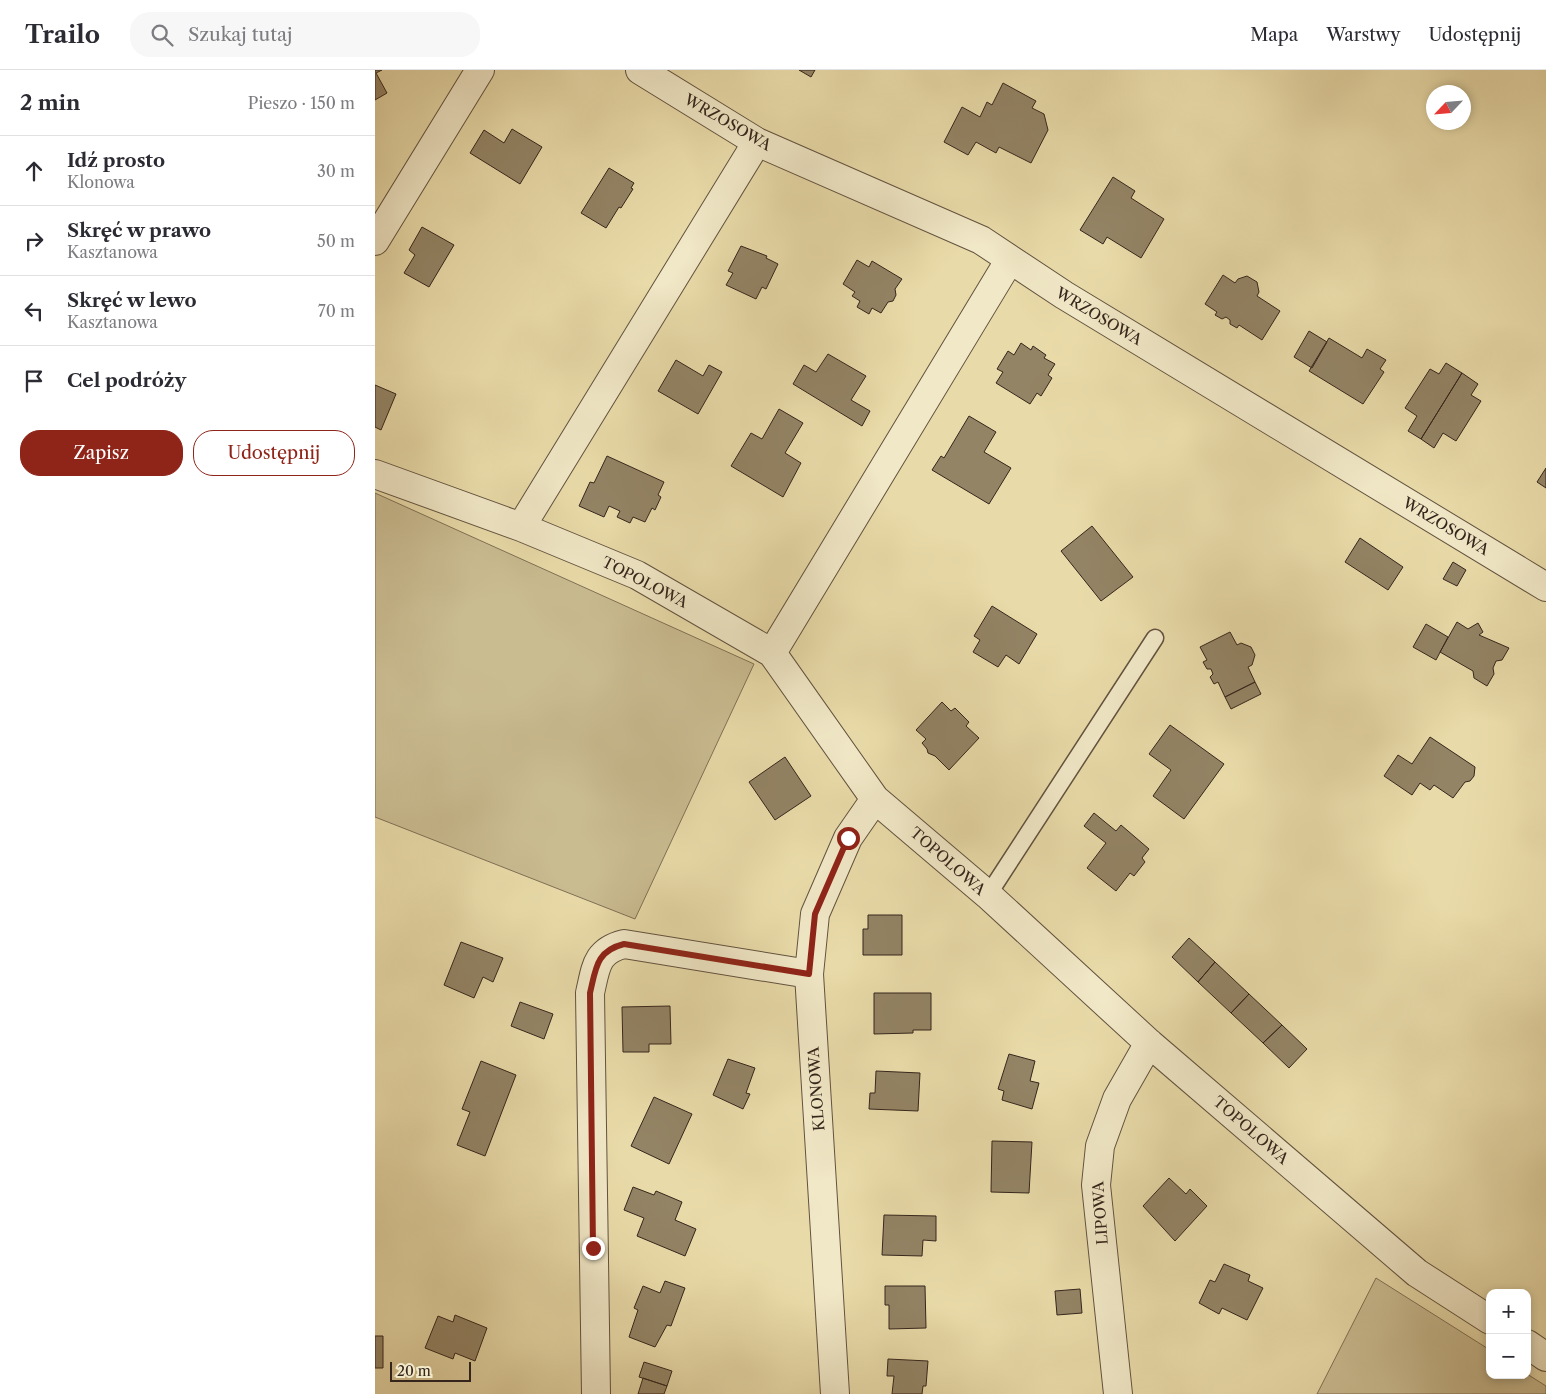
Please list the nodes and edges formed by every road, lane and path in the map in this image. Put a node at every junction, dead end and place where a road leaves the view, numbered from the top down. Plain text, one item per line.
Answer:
1 (480, 70) edge
2 (640, 70) edge
3 (757, 142) junction
4 (375, 241) edge
5 (1009, 261) junction
6 (375, 474) edge
7 (521, 527) junction
8 (1546, 587) edge
9 (1155, 638) dead end
10 (772, 653) junction
11 (875, 799) junction
12 (988, 895) junction
13 (809, 974) junction
14 (1149, 1042) junction
15 (1486, 1317) edge
16 (1531, 1347) edge
17 (1546, 1357) edge
18 (596, 1394) edge
19 (835, 1394) edge
20 (1118, 1394) edge

1 - 4 street
2 - 3 street, WRZOSOWA
3 - 5 street, WRZOSOWA
3 - 7 street
5 - 8 street, WRZOSOWA
5 - 10 street
6 - 7 street, TOPOLOWA
7 - 10 street, TOPOLOWA
9 - 12 lane
10 - 11 street, TOPOLOWA
11 - 12 street, TOPOLOWA
11 - 13 street, KLONOWA
12 - 14 street, TOPOLOWA
13 - 18 street
13 - 19 street, KLONOWA
14 - 15 street, TOPOLOWA
14 - 20 street, LIPOWA
16 - 17 street

